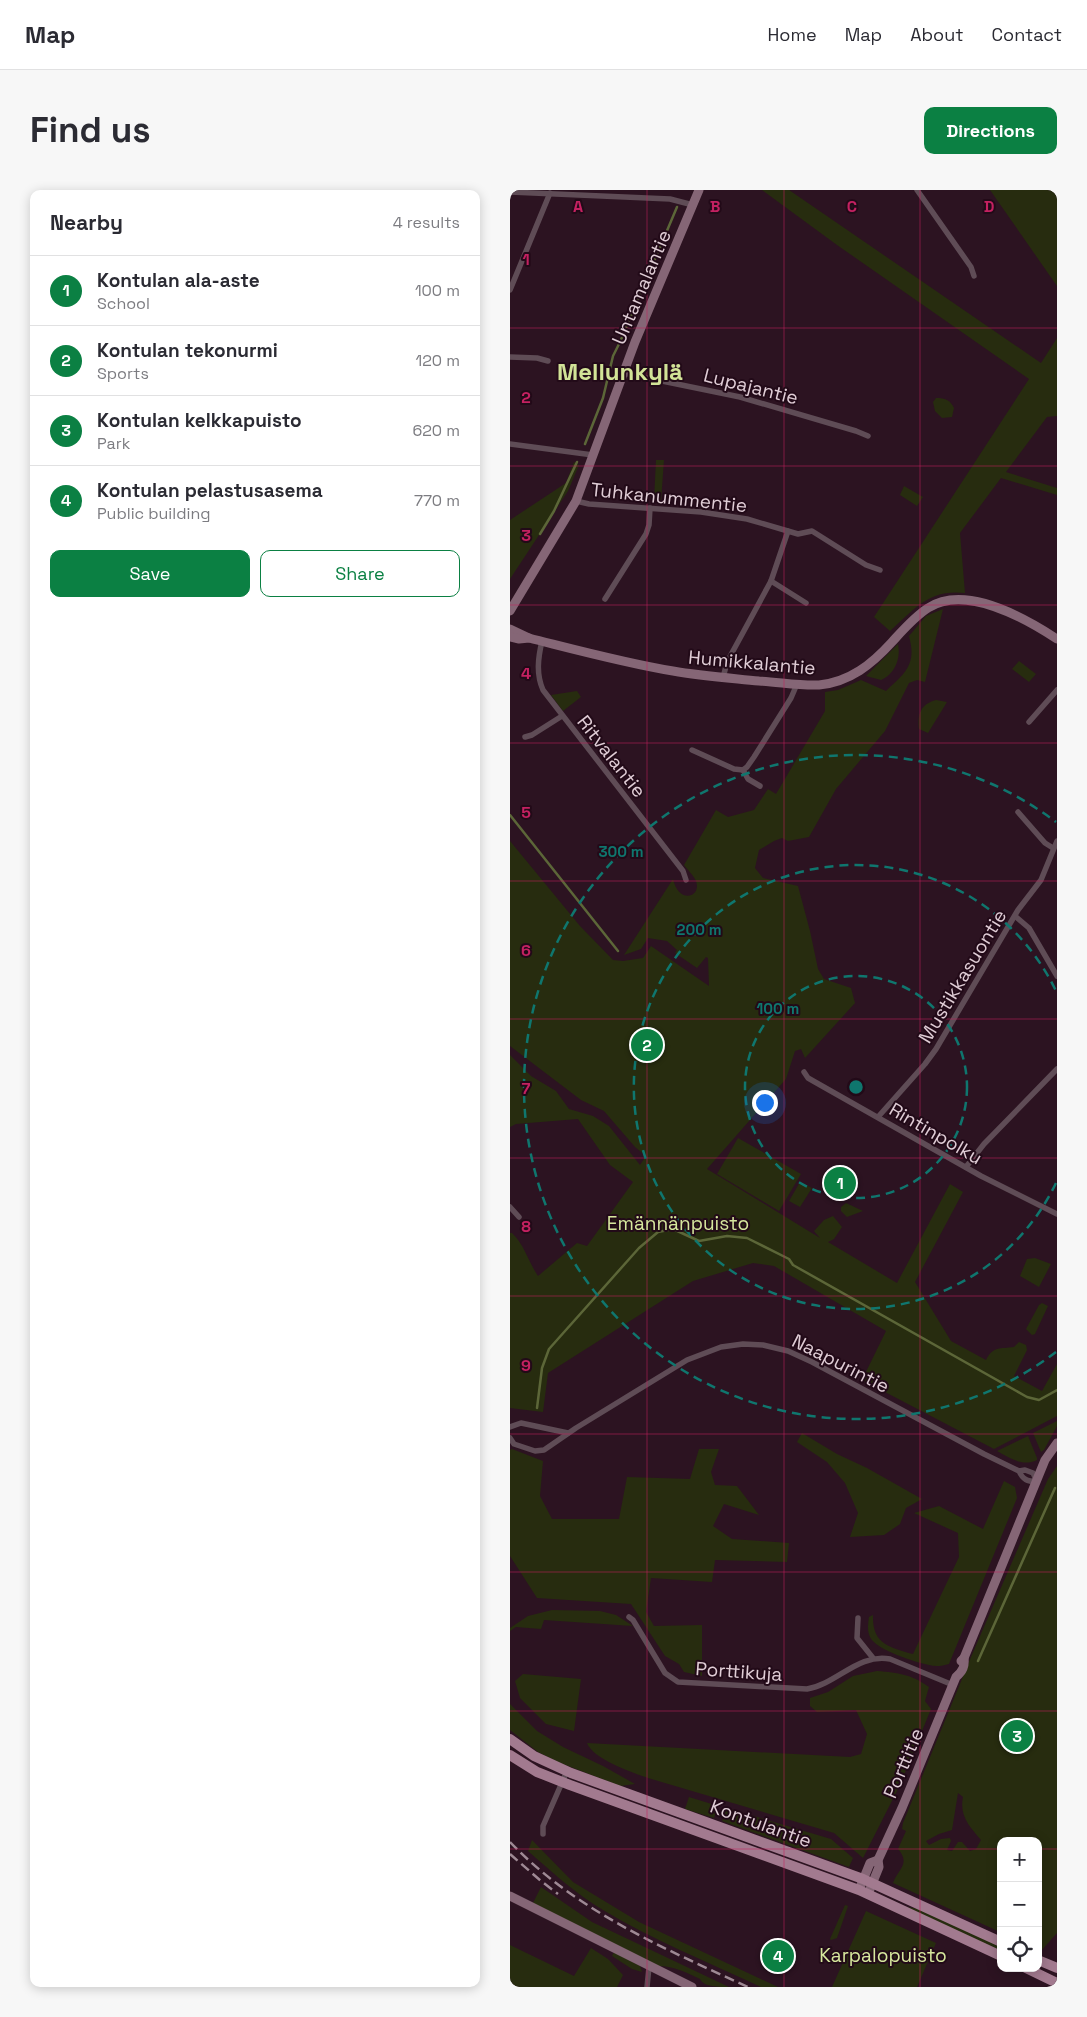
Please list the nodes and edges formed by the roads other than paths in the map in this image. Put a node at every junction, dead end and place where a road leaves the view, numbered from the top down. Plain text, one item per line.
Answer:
1 (699, 190) edge
2 (917, 190) edge
3 (510, 192) edge
4 (550, 193) junction
5 (693, 205) junction
6 (974, 276) dead end
7 (513, 277) edge
8 (510, 290) edge
9 (510, 357) edge
10 (548, 361) dead end
11 (624, 373) junction
12 (868, 436) dead end
13 (510, 444) edge
14 (593, 455) junction
15 (576, 501) junction
16 (650, 508) junction
17 (788, 531) junction
18 (880, 570) dead end
19 (771, 581) junction
20 (605, 599) dead end
21 (806, 603) dead end
22 (510, 611) edge
23 (510, 629) edge
24 (510, 637) edge
25 (529, 638) junction
26 (1057, 639) edge
27 (542, 641) junction
28 (723, 678) junction
29 (797, 684) junction
30 (1057, 690) edge
31 (562, 716) junction
32 (1029, 722) dead end
33 (525, 737) dead end
34 (692, 750) dead end
35 (743, 770) junction
36 (760, 786) dead end
37 (1018, 812) dead end
38 (1057, 841) edge
39 (1053, 848) junction
40 (686, 880) dead end
41 (1015, 916) junction
42 (1057, 976) edge
43 (1057, 1070) edge
44 (804, 1072) dead end
45 (878, 1117) junction
46 (966, 1167) junction
47 (510, 1207) edge
48 (1057, 1214) edge
49 (519, 1216) dead end
50 (510, 1427) edge
51 (568, 1433) junction
52 (510, 1438) edge
53 (1057, 1444) edge
54 (1038, 1479) junction
55 (629, 1617) dead end
56 (858, 1618) dead end
57 (873, 1658) junction
58 (955, 1681) junction
59 (510, 1739) edge
60 (510, 1755) edge
61 (567, 1771) junction
62 (562, 1782) junction
63 (543, 1834) dead end
64 (868, 1881) junction
65 (864, 1892) junction
66 (510, 1896) edge
67 (997, 1940) edge
68 (997, 1954) edge
69 (1042, 1962) edge
70 (649, 1967) junction
71 (1057, 1968) edge
72 (1034, 1972) edge
73 (1057, 1983) edge
74 (647, 1987) edge
75 (692, 1987) edge

1 - 5 street, Untamalantie
2 - 6 street
3 - 4 street
4 - 5 street
4 - 7 street
5 - 11 street, Untamalantie
7 - 8 street
9 - 10 street
11 - 12 street, Lupajantie
11 - 14 street, Untamalantie
13 - 14 street
14 - 15 street, Untamalantie
15 - 16 street, Tuhkanummentie
15 - 22 street, Untamalantie
16 - 17 street, Tuhkanummentie
16 - 20 street
17 - 18 street, Tuhkanummentie
17 - 19 street
19 - 21 street
19 - 28 street
23 - 25 street, Humikkalantie
24 - 25 street, Humikkalantie
25 - 27 street, Humikkalantie
26 - 29 street, Humikkalantie
27 - 28 street, Humikkalantie
27 - 31 street, Ritvalantie
28 - 29 street, Humikkalantie
29 - 35 street
30 - 32 street
31 - 33 street
31 - 40 street, Ritvalantie
34 - 35 street
35 - 36 street
37 - 39 street
38 - 39 street, Mustikkasuontie
39 - 41 street, Mustikkasuontie
41 - 42 street
41 - 45 street, Mustikkasuontie
43 - 46 street
44 - 45 street, Rintinpolku
45 - 46 street, Rintinpolku
46 - 48 street, Rintinpolku
47 - 49 street
50 - 51 street
51 - 52 street, Naapurintie
51 - 54 street, Naapurintie
53 - 54 street, Porttitie
54 - 58 street, Porttitie
55 - 57 street, Porttikuja
56 - 57 street
57 - 58 street
58 - 64 street, Porttitie
59 - 61 main road, Kontulantie
60 - 62 main road, Kontulantie
61 - 62 street
61 - 64 main road, Kontulantie
62 - 63 street
62 - 65 main road, Kontulantie
64 - 65 street, Porttitie
64 - 67 main road, Kontulantie
65 - 68 main road, Kontulantie
66 - 70 street
69 - 71 main road
70 - 74 street
70 - 75 street
72 - 73 main road

